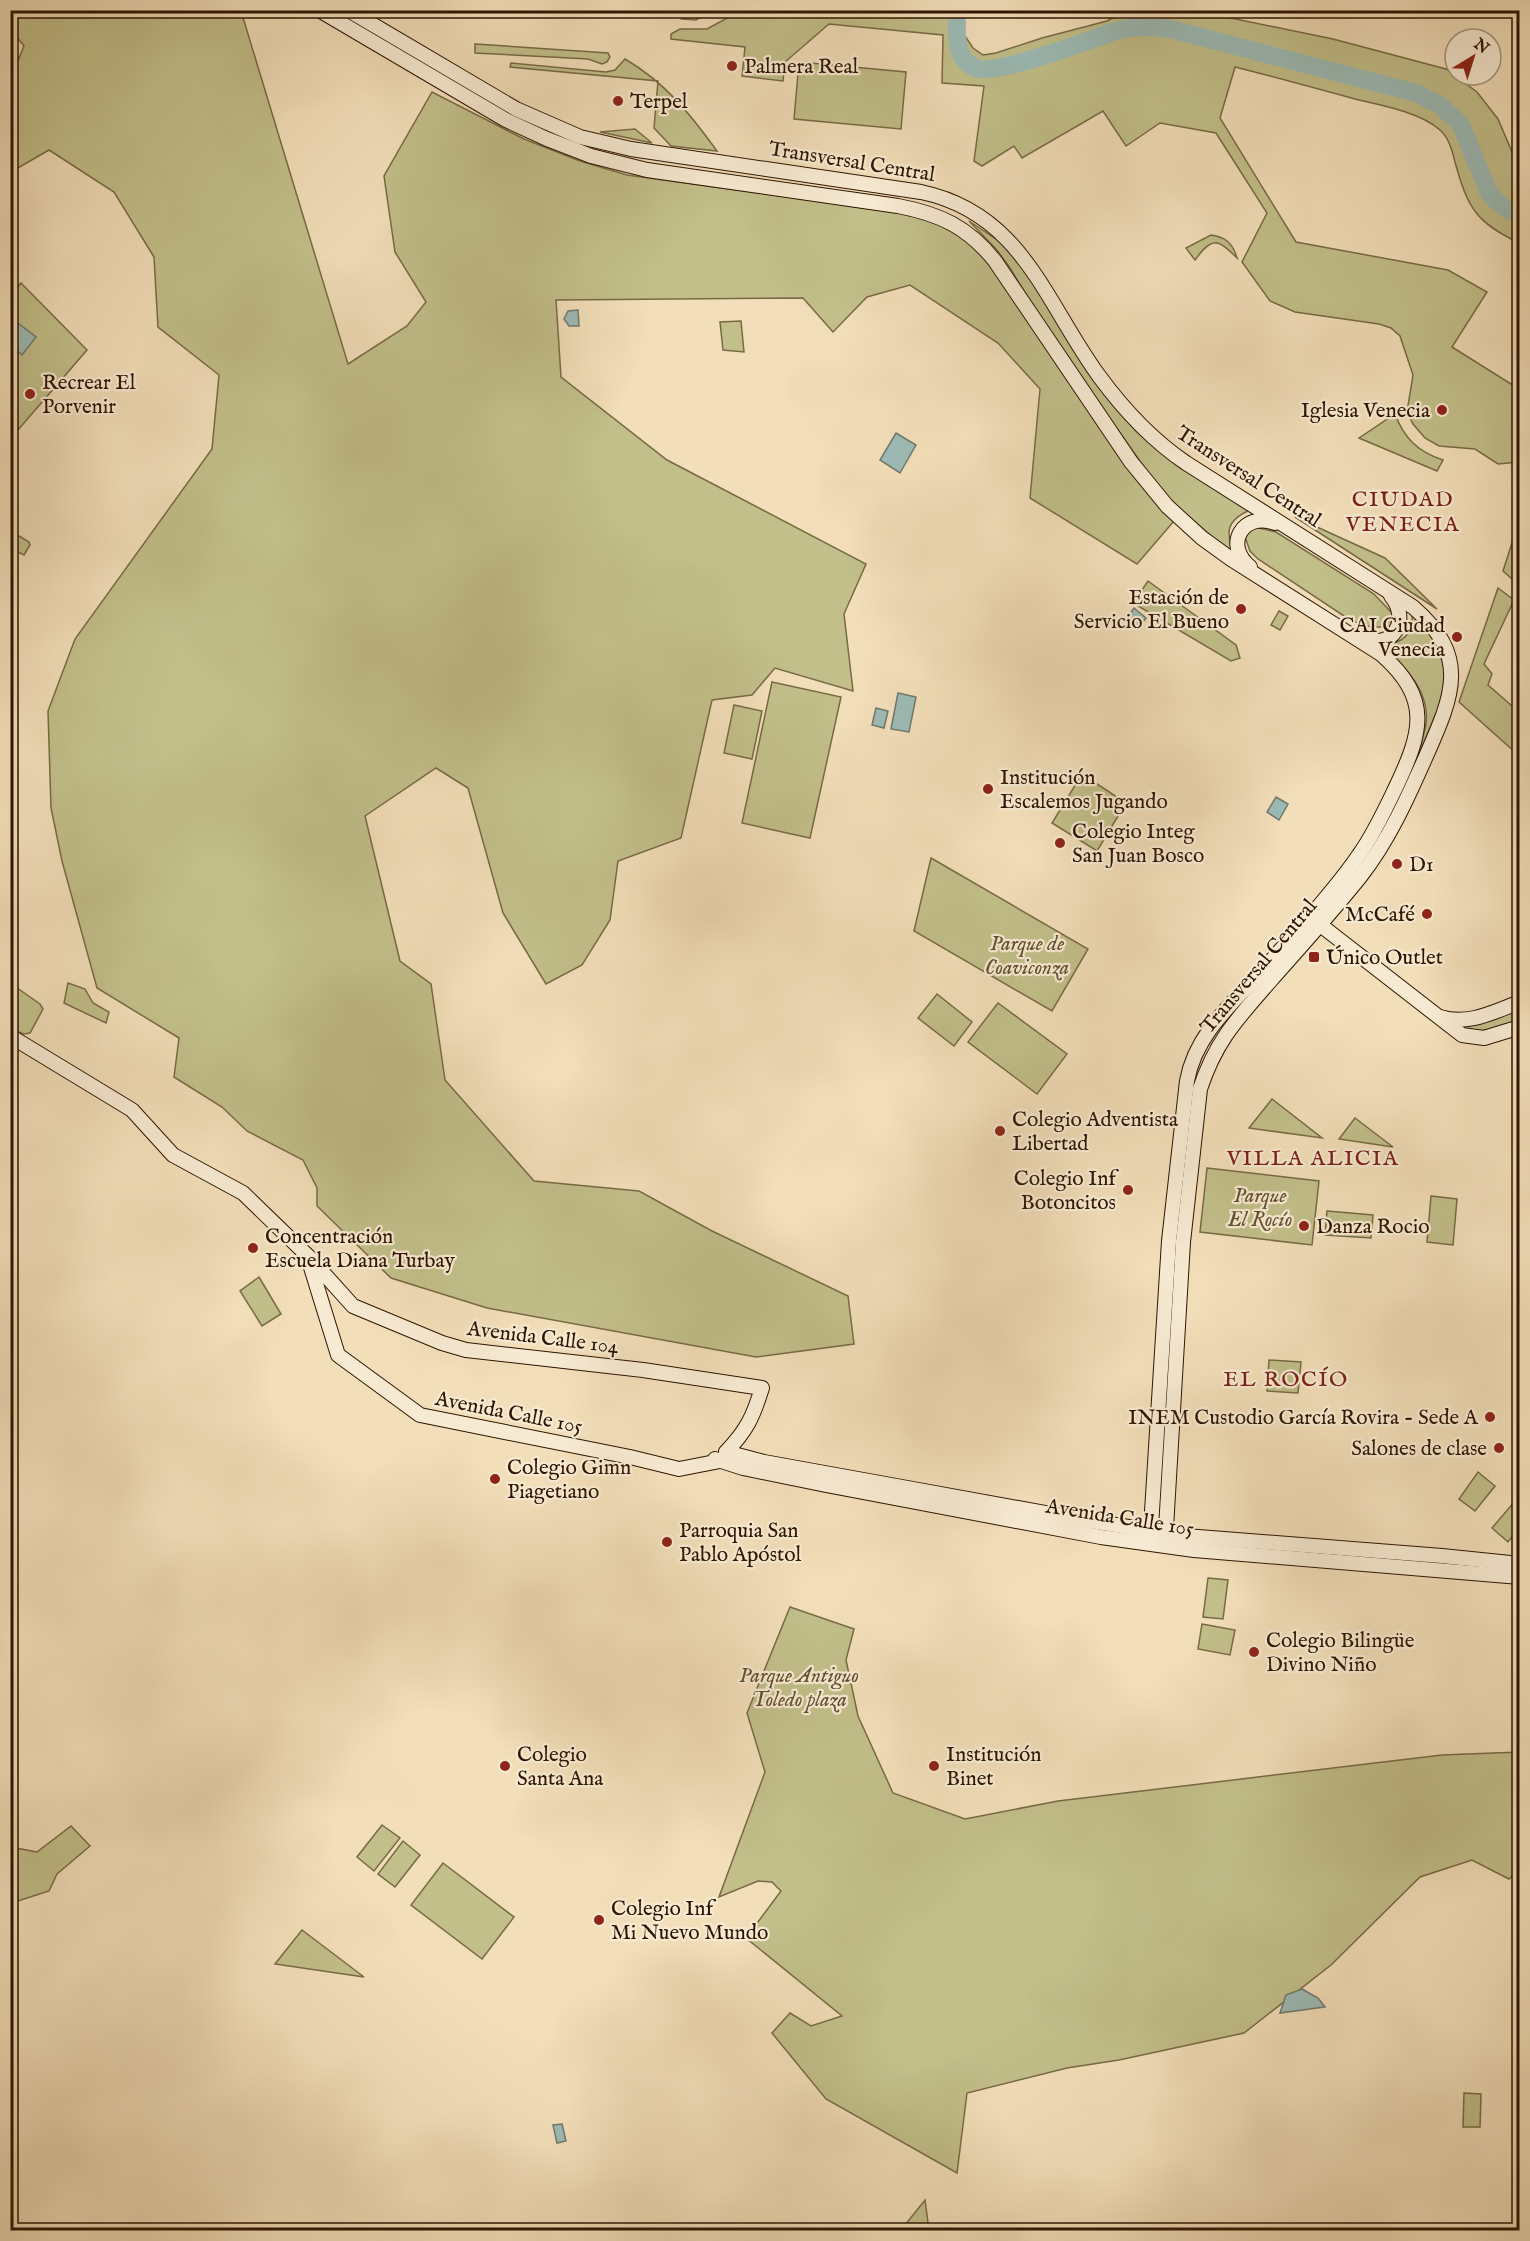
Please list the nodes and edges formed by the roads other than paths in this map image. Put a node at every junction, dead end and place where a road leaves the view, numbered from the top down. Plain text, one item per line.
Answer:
1 (320, 10) edge
2 (348, 10) edge
3 (1294, 531) junction
4 (1264, 578) junction
5 (1381, 585) junction
6 (1344, 629) junction
7 (1315, 920) junction
8 (1520, 1002) edge
9 (1436, 1015) junction
10 (1520, 1027) edge
11 (10, 1036) edge
12 (308, 1256) junction
13 (749, 1424) junction
14 (720, 1458) junction
15 (756, 1459) junction
16 (1151, 1537) junction
17 (1165, 1539) junction
18 (1520, 1564) edge
19 (1520, 1577) edge

1 - 4 main road, Transversal Central
2 - 3 main road, Transversal Central
3 - 4 main road
3 - 5 main road, Transversal Central
4 - 6 main road, Transversal Central
5 - 6 main road
5 - 7 main road, Transversal Central
6 - 7 main road, Transversal Central
7 - 9 main road
7 - 16 main road, Transversal Central
7 - 17 main road, Transversal Central
8 - 9 main road
9 - 10 main road
11 - 12 main road, Avenida Calle 104
12 - 13 main road, Avenida Calle 104
12 - 14 main road, Avenida Calle 105
13 - 14 main road
13 - 15 main road
14 - 15 main road, Avenida Calle 105
14 - 16 main road, Avenida Calle 105
15 - 16 main road, Avenida Calle 105
16 - 17 main road, Avenida Calle 105
17 - 18 main road, Avenida Calle 105
17 - 19 main road, Avenida Calle 105

